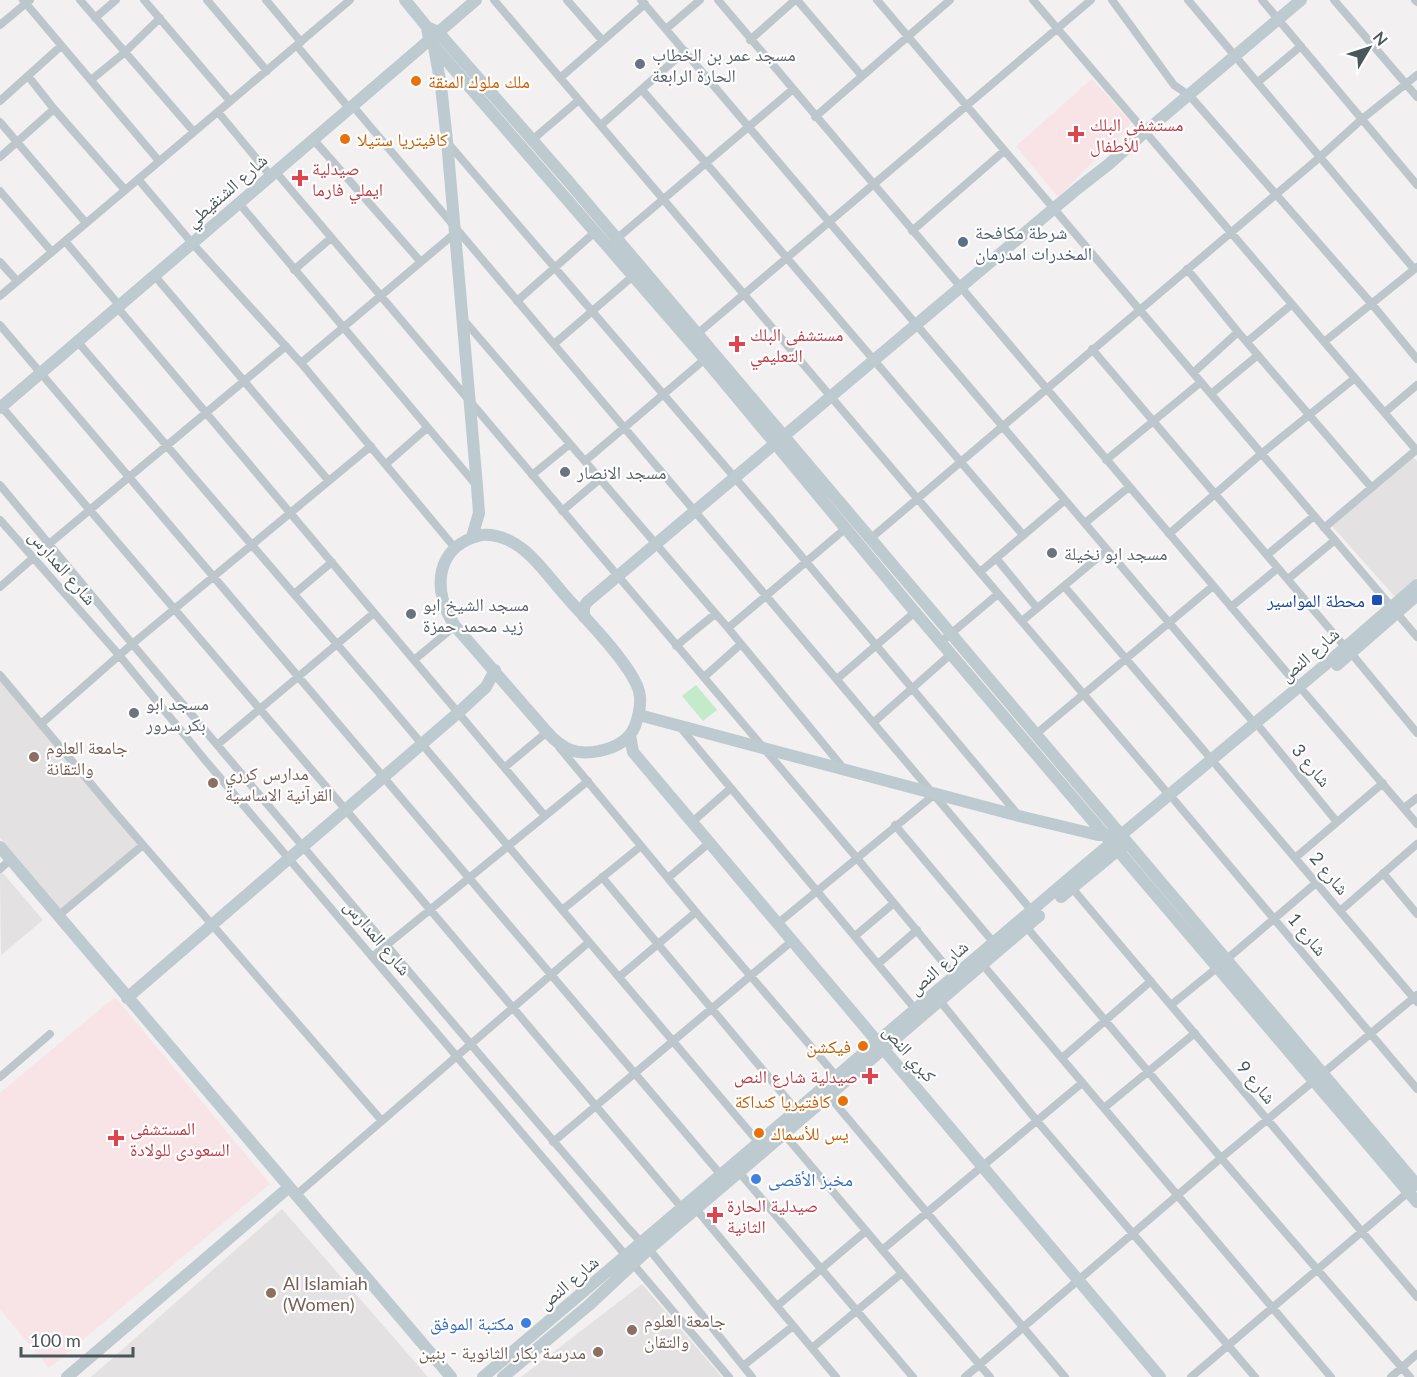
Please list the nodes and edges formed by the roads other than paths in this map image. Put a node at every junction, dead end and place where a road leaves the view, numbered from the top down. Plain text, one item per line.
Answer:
1 (80, 0) edge
2 (116, 0) edge
3 (144, 0) edge
4 (207, 0) edge
5 (266, 0) edge
6 (332, 0) edge
7 (350, 0) edge
8 (405, 0) edge
9 (476, 0) edge
10 (494, 0) edge
11 (567, 0) edge
12 (700, 0) edge
13 (718, 0) edge
14 (796, 0) edge
15 (877, 0) edge
16 (950, 0) edge
17 (1033, 0) edge
18 (1090, 0) edge
19 (1112, 0) edge
20 (1188, 0) edge
21 (1262, 0) edge
22 (1301, 0) edge
23 (1334, 0) edge
24 (26, 1) edge
25 (643, 2) edge
26 (340, 9) junction
27 (95, 18) junction
28 (160, 18) junction
29 (1278, 19) junction
30 (0, 25) edge
31 (666, 29) junction
32 (1058, 29) junction
33 (432, 36) junction
34 (908, 36) junction
35 (602, 40) junction
36 (750, 40) junction
37 (299, 44) junction
38 (62, 46) junction
39 (1301, 46) junction
40 (685, 51) junction
41 (123, 53) junction
42 (1235, 56) junction
43 (267, 71) junction
44 (1417, 75) edge
45 (28, 76) junction
46 (862, 76) junction
47 (560, 78) junction
48 (91, 80) junction
49 (1258, 82) junction
50 (1406, 84) junction
51 (642, 90) junction
52 (792, 90) junction
53 (1190, 96) junction
54 (1417, 97) edge
55 (579, 100) junction
56 (0, 101) edge
57 (230, 102) junction
58 (966, 104) junction
59 (351, 107) junction
60 (54, 109) junction
61 (218, 112) junction
62 (815, 117) junction
63 (1362, 119) junction
64 (0, 122) edge
65 (601, 125) junction
66 (749, 127) junction
67 (1146, 131) junction
68 (194, 132) junction
69 (313, 139) junction
70 (532, 140) junction
71 (447, 141) junction
72 (18, 142) junction
73 (1004, 151) junction
74 (0, 157) edge
75 (1320, 158) junction
76 (159, 161) junction
77 (706, 163) junction
78 (272, 173) junction
79 (138, 179) junction
80 (873, 185) junction
81 (1417, 185) edge
82 (125, 190) junction
83 (0, 191) edge
84 (1276, 193) junction
85 (663, 199) junction
86 (238, 202) junction
87 (1053, 209) junction
88 (830, 221) junction
89 (86, 223) junction
90 (454, 230) junction
91 (912, 231) junction
92 (595, 232) junction
93 (1230, 232) junction
94 (331, 238) junction
95 (65, 241) junction
96 (192, 243) junction
97 (612, 243) junction
98 (52, 252) junction
99 (787, 258) junction
100 (420, 261) junction
101 (0, 262) edge
102 (555, 267) junction
103 (1416, 268) edge
104 (1187, 269) junction
105 (294, 270) junction
106 (154, 275) junction
107 (633, 276) junction
108 (17, 281) junction
109 (960, 288) junction
110 (744, 294) junction
111 (0, 296) edge
112 (380, 296) junction
113 (517, 301) junction
114 (1371, 303) junction
115 (1291, 305) junction
116 (118, 306) junction
117 (592, 311) junction
118 (1139, 311) junction
119 (462, 318) junction
120 (917, 324) junction
121 (0, 325) edge
122 (343, 327) junction
123 (1238, 332) junction
124 (697, 334) junction
125 (77, 340) junction
126 (1248, 341) junction
127 (1324, 342) junction
128 (554, 344) junction
129 (286, 346) junction
130 (1092, 350) junction
131 (1258, 355) junction
132 (705, 359) junction
133 (1417, 359) edge
134 (874, 360) junction
135 (301, 363) junction
136 (40, 372) junction
137 (1193, 373) junction
138 (1355, 378) junction
139 (244, 381) junction
140 (1201, 382) junction
141 (1417, 385) edge
142 (1046, 389) junction
143 (663, 394) junction
144 (1211, 394) junction
145 (830, 397) junction
146 (470, 403) junction
147 (1, 407) edge
148 (1385, 412) junction
149 (206, 413) junction
150 (1310, 415) junction
151 (1153, 422) junction
152 (1002, 426) junction
153 (427, 428) junction
154 (624, 428) junction
155 (779, 440) junction
156 (570, 444) junction
157 (167, 446) junction
158 (371, 446) junction
159 (1416, 450) edge
160 (1261, 454) junction
161 (1106, 460) junction
162 (585, 461) junction
163 (960, 461) junction
164 (386, 464) junction
165 (532, 475) junction
166 (130, 478) junction
167 (734, 478) junction
168 (600, 479) junction
169 (328, 480) junction
170 (0, 485) edge
171 (477, 486) junction
172 (1129, 487) junction
173 (1371, 487) junction
174 (1215, 494) junction
175 (916, 498) junction
176 (1065, 500) junction
177 (91, 510) junction
178 (562, 511) junction
179 (695, 511) junction
180 (290, 512) junction
181 (479, 513) junction
182 (1314, 516) junction
183 (0, 520) edge
184 (1085, 523) junction
185 (846, 528) junction
186 (1324, 528) junction
187 (1169, 534) junction
188 (1023, 535) junction
189 (498, 536) junction
190 (472, 537) junction
191 (870, 538) junction
192 (1335, 540) junction
193 (49, 544) junction
194 (656, 544) junction
195 (251, 546) junction
196 (455, 548) junction
197 (1107, 550) junction
198 (1267, 555) junction
199 (33, 558) junction
200 (996, 558) junction
201 (332, 562) junction
202 (805, 563) junction
203 (1278, 568) junction
204 (980, 572) junction
205 (213, 577) junction
206 (618, 577) junction
207 (1288, 579) junction
208 (1417, 585) edge
209 (1064, 586) junction
210 (1213, 586) junction
211 (0, 587) edge
212 (294, 594) junction
213 (998, 594) junction
214 (766, 596) junction
215 (1417, 596) edge
216 (593, 597) junction
217 (569, 601) junction
218 (1037, 608) junction
219 (1231, 608) junction
220 (175, 609) junction
221 (1394, 610) junction
222 (915, 612) junction
223 (374, 613) junction
224 (715, 614) junction
225 (584, 617) junction
226 (1022, 621) junction
227 (1169, 622) junction
228 (455, 626) junction
229 (728, 628) junction
230 (1417, 637) edge
231 (946, 638) junction
232 (336, 644) junction
233 (741, 644) junction
234 (131, 645) junction
235 (876, 645) junction
236 (676, 646) junction
237 (1348, 650) junction
238 (951, 654) junction
239 (119, 655) junction
240 (1126, 658) junction
241 (414, 660) junction
242 (495, 670) junction
243 (0, 675) edge
244 (297, 676) junction
245 (704, 677) junction
246 (837, 679) junction
247 (505, 683) junction
248 (486, 687) junction
249 (913, 688) junction
250 (1301, 689) junction
251 (1083, 695) junction
252 (259, 708) junction
253 (459, 712) junction
254 (639, 715) junction
255 (874, 722) junction
256 (42, 723) junction
257 (680, 726) junction
258 (1258, 727) junction
259 (1417, 733) edge
260 (1036, 734) junction
261 (630, 735) junction
262 (550, 736) junction
263 (217, 745) junction
264 (422, 745) junction
265 (615, 746) junction
266 (764, 748) junction
267 (633, 752) junction
268 (1214, 763) junction
269 (505, 767) junction
270 (844, 769) junction
271 (383, 778) junction
272 (588, 781) junction
273 (1383, 783) junction
274 (731, 788) junction
275 (934, 793) junction
276 (1172, 798) junction
277 (1417, 798) edge
278 (1404, 808) junction
279 (346, 810) junction
280 (545, 816) junction
281 (1019, 816) junction
282 (1337, 822) junction
283 (692, 823) junction
284 (1417, 824) edge
285 (895, 825) junction
286 (1117, 840) junction
287 (709, 843) junction
288 (1417, 844) edge
289 (143, 845) junction
290 (303, 846) junction
291 (641, 846) junction
292 (0, 847) edge
293 (507, 847) junction
294 (856, 857) junction
295 (290, 858) junction
296 (1295, 858) junction
297 (10, 860) junction
298 (0, 869) edge
299 (1383, 873) junction
300 (602, 877) junction
301 (469, 878) junction
302 (668, 878) junction
303 (1316, 883) junction
304 (1072, 888) junction
305 (816, 891) junction
306 (894, 903) junction
307 (430, 909) junction
308 (562, 910) junction
309 (1340, 910) junction
310 (1032, 911) junction
311 (696, 912) junction
312 (1417, 914) edge
313 (58, 916) junction
314 (1274, 919) junction
315 (212, 924) junction
316 (777, 924) junction
317 (1024, 924) junction
318 (917, 930) junction
319 (855, 936) junction
320 (792, 941) junction
321 (589, 942) junction
322 (994, 943) junction
323 (657, 944) junction
324 (387, 945) junction
325 (372, 957) junction
326 (1222, 963) junction
327 (878, 964) junction
328 (983, 965) junction
329 (552, 974) junction
330 (751, 976) junction
331 (619, 977) junction
332 (955, 977) junction
333 (1151, 981) junction
334 (127, 998) junction
335 (1416, 998) edge
336 (940, 1001) junction
337 (1171, 1005) junction
338 (513, 1008) junction
339 (712, 1009) junction
340 (916, 1010) junction
341 (1105, 1020) junction
342 (1195, 1033) junction
343 (50, 1034) dead end
344 (1371, 1034) junction
345 (673, 1042) junction
346 (471, 1045) junction
347 (881, 1046) junction
348 (457, 1056) junction
349 (1062, 1058) junction
350 (1148, 1071) junction
351 (635, 1073) junction
352 (1324, 1073) junction
353 (0, 1077) edge
354 (837, 1077) junction
355 (1313, 1082) junction
356 (1082, 1083) junction
357 (1417, 1089) edge
358 (829, 1096) junction
359 (597, 1106) junction
360 (1104, 1108) junction
361 (797, 1111) junction
362 (1268, 1120) junction
363 (381, 1121) junction
364 (1036, 1121) junction
365 (784, 1134) junction
366 (554, 1142) junction
367 (759, 1143) junction
368 (1221, 1158) junction
369 (982, 1166) junction
370 (740, 1172) junction
371 (721, 1175) junction
372 (1413, 1189) edge
373 (292, 1192) junction
374 (1178, 1196) junction
375 (1417, 1202) edge
376 (682, 1208) junction
377 (696, 1209) junction
378 (927, 1214) junction
379 (866, 1231) junction
380 (1362, 1232) junction
381 (1132, 1234) junction
382 (645, 1245) junction
383 (882, 1250) junction
384 (629, 1259) junction
385 (821, 1268) junction
386 (1318, 1270) junction
387 (902, 1273) junction
388 (1077, 1280) junction
389 (1417, 1297) edge
390 (777, 1306) junction
391 (1272, 1309) junction
392 (856, 1310) junction
393 (793, 1326) junction
394 (1022, 1327) junction
395 (1227, 1346) junction
396 (812, 1348) junction
397 (1417, 1354) edge
398 (979, 1365) junction
399 (743, 1366) junction
400 (1402, 1367) junction
401 (67, 1377) edge
402 (451, 1377) edge
403 (483, 1377) edge
404 (503, 1377) edge
405 (729, 1377) edge
406 (752, 1377) edge
407 (836, 1377) edge
408 (913, 1377) edge
409 (965, 1377) edge
410 (990, 1377) edge
411 (1065, 1377) edge
412 (1160, 1377) edge
413 (1191, 1377) edge
414 (1255, 1377) edge
415 (1331, 1377) edge
416 (1391, 1377) edge
417 (1410, 1377) edge

1 - 27 street
2 - 27 street
3 - 28 street
4 - 43 street
5 - 37 street
6 - 26 street
7 - 26 street
8 - 33 street
9 - 33 street, شارع الشنقيطي
10 - 47 street, شارع 1
11 - 35 street
12 - 31 street
13 - 36 street
14 - 36 street
14 - 46 street
15 - 34 street
16 - 34 street
17 - 32 street
18 - 32 street
19 - 53 street
20 - 42 street
21 - 29 street
22 - 29 street
23 - 50 street
24 - 30 street
24 - 38 street
25 - 31 street, شارع 3
25 - 35 street
26 - 37 street
27 - 41 street
28 - 41 street
28 - 57 street
29 - 39 street
29 - 42 street
31 - 40 street, شارع 3
32 - 58 street
32 - 67 street
33 - 59 street, شارع الشنقيطي
33 - 70 street
33 - 71 street
33 - 92 street
34 - 46 street
34 - 58 street
35 - 47 street
36 - 52 street
37 - 43 street
37 - 59 street
38 - 45 street
38 - 48 street
39 - 49 street
39 - 63 street
40 - 51 street
40 - 66 street, شارع 3
41 - 48 street
41 - 68 street
42 - 49 street
42 - 53 street
43 - 57 street
44 - 50 street
45 - 56 street
45 - 60 street
46 - 62 street
47 - 55 street, شارع 1
48 - 76 street
49 - 75 street
50 - 54 street
50 - 63 street
51 - 65 street
51 - 77 street
52 - 62 street
52 - 66 street
53 - 67 street
53 - 84 street
55 - 65 street, شارع 1
55 - 70 street
57 - 61 street
58 - 73 street
58 - 80 street
59 - 69 street, شارع الشنقيطي
59 - 90 street
60 - 72 street
60 - 82 street
61 - 68 street
61 - 78 street
62 - 80 street
63 - 75 street
63 - 81 street
64 - 72 street
65 - 85 street, شارع 1
66 - 77 street
66 - 88 street, شارع 3
67 - 87 street
67 - 93 street
68 - 76 street
69 - 78 street, شارع الشنقيطي
69 - 100 street
70 - 97 street
71 - 90 street
71 - 102 street
72 - 74 street
72 - 89 street
73 - 87 street
73 - 91 street
75 - 84 street
75 - 103 street
76 - 79 street
77 - 85 street
77 - 99 street
78 - 86 street, شارع الشنقيطي
78 - 94 street
79 - 82 street
79 - 96 street
80 - 88 street
80 - 91 street
82 - 89 street
83 - 98 street
84 - 93 street
84 - 114 street
85 - 97 street
85 - 110 street, شارع 1
86 - 96 street, شارع الشنقيطي
86 - 105 street
87 - 109 street
87 - 118 street
88 - 99 street
88 - 120 street, شارع 3
89 - 95 street
90 - 100 street
90 - 113 street
90 - 119 street
91 - 109 street
92 - 97 street
92 - 102 street
93 - 104 street
93 - 115 street
94 - 105 street
94 - 112 street
95 - 98 street
95 - 116 street
96 - 106 street, شارع الشنقيطي
96 - 129 street
97 - 107 street
97 - 124 street
98 - 108 street
99 - 110 street
99 - 134 street
100 - 112 street
101 - 108 street
102 - 113 street
102 - 117 street
103 - 114 street
104 - 118 street
104 - 123 street
105 - 122 street
106 - 116 street, شارع الشنقيطي
106 - 139 street
107 - 117 street
107 - 132 street
108 - 111 street
109 - 120 street
109 - 142 street
110 - 124 street
110 - 145 street, شارع 1
112 - 122 street
112 - 146 street
113 - 128 street
114 - 127 street
114 - 133 street
115 - 126 street
115 - 127 street
116 - 125 street, شارع الشنقيطي
116 - 149 street
117 - 128 street
117 - 143 street
118 - 130 street
118 - 137 street
119 - 146 street
119 - 156 street
120 - 134 street
120 - 152 street, شارع 3
121 - 136 street
122 - 135 street
122 - 153 street
123 - 126 street
123 - 137 street
124 - 155 street
125 - 136 street, شارع الشنقيطي
125 - 157 street
126 - 131 street
127 - 138 street
128 - 154 street
129 - 135 street
129 - 139 street
130 - 142 street
130 - 151 street
131 - 144 street
131 - 150 street
132 - 143 street
132 - 155 street
134 - 145 street
134 - 163 street
135 - 158 street
136 - 147 street, شارع الشنقيطي
136 - 166 street
137 - 140 street
138 - 148 street
138 - 150 street
139 - 149 street
139 - 169 street
140 - 144 street
140 - 151 street
141 - 148 street
142 - 152 street
142 - 161 street
143 - 154 street
143 - 167 street
144 - 160 street
145 - 155 street
145 - 175 street, شارع 1
146 - 165 street
146 - 171 street
147 - 177 street
148 - 159 street
149 - 157 street
149 - 180 street
150 - 160 street
150 - 173 street
151 - 161 street
151 - 174 street
152 - 163 street
152 - 176 street, شارع 3
153 - 164 street
153 - 171 street
154 - 162 street
154 - 179 street
155 - 167 street
155 - 185 street
155 - 191 street
156 - 162 street
156 - 165 street
157 - 166 street
157 - 195 street
158 - 164 street
158 - 169 street
159 - 173 street
160 - 174 street
160 - 182 street
161 - 172 street
162 - 168 street
163 - 175 street
163 - 188 street
164 - 196 street
165 - 178 street
166 - 177 street
166 - 205 street
167 - 179 street
167 - 202 street
168 - 178 street
168 - 194 street
169 - 180 street
170 - 193 street, شارع المدارس
171 - 181 street
172 - 184 street
172 - 187 street
173 - 186 street
174 - 187 street
174 - 198 street
175 - 191 street
175 - 204 street, شارع 1
176 - 184 street, شارع 3
176 - 188 street
177 - 193 street
177 - 220 street
178 - 206 street
179 - 194 street
179 - 214 street
180 - 195 street
180 - 201 street
181 - 189 street
181 - 190 street
182 - 186 street
182 - 198 street
183 - 199 street, شارع المدارس
184 - 197 street, شارع 3
185 - 202 street
185 - 222 street
186 - 192 street
187 - 210 street
188 - 200 street
189 - 190 street
189 - 217 street
190 - 196 street
191 - 231 street
192 - 207 street
192 - 221 street
193 - 234 street, شارع المدارس
194 - 206 street
194 - 224 street
195 - 205 street
195 - 212 street
196 - 228 street
197 - 209 street
197 - 227 street, شارع 3
198 - 203 street
199 - 211 street
199 - 239 street, شارع المدارس
200 - 204 street
200 - 218 street
201 - 212 street
201 - 223 street
202 - 214 street
202 - 235 street
203 - 207 street
203 - 219 street
204 - 213 street, شارع 1
205 - 220 street
205 - 244 street
206 - 216 street
206 - 236 street
207 - 237 street
208 - 221 street, شارع النص
209 - 218 street
209 - 240 street, شارع 2
210 - 219 street
210 - 227 street
212 - 232 street
213 - 226 street, شارع 1
213 - 231 street
214 - 229 street
214 - 246 street
215 - 221 street, شارع النص
216 - 217 street
216 - 225 street
217 - 225 street
218 - 226 street
219 - 250 street
220 - 234 street
220 - 252 street
221 - 230 street
221 - 237 street, شارع النص
222 - 231 street
222 - 235 street
223 - 232 street
223 - 241 street
224 - 229 street
224 - 236 street
225 - 254 street
226 - 251 street, شارع 1
227 - 240 street
227 - 258 street, شارع 3
228 - 241 street
228 - 242 street
229 - 233 street
231 - 238 street
231 - 260 street
232 - 244 street
232 - 264 street
233 - 245 street
233 - 270 street
234 - 239 street
234 - 263 street, شارع المدارس
235 - 246 street
235 - 249 street
236 - 245 street
237 - 250 street, شارع النص
237 - 259 street
238 - 249 street
238 - 286 street
239 - 256 street
239 - 295 street, شارع المدارس
240 - 251 street
240 - 268 street, شارع 2
241 - 253 street
242 - 247 street
242 - 248 street
243 - 256 street
244 - 252 street
244 - 271 street
245 - 266 street
246 - 255 street
247 - 248 street
247 - 262 street
248 - 253 street
249 - 255 street
249 - 281 street
250 - 258 street, شارع النص
250 - 273 street
251 - 260 street
251 - 276 street, شارع 1
252 - 263 street
252 - 279 street
253 - 264 street
253 - 269 street
254 - 257 street
254 - 261 street
255 - 275 street
256 - 289 street
257 - 266 street
257 - 274 street
258 - 268 street, شارع النص
258 - 282 street, شارع 3
260 - 286 street
261 - 265 street
261 - 267 street
262 - 265 street
262 - 269 street
262 - 272 street
263 - 290 street, شارع المدارس
264 - 271 street
264 - 293 street
265 - 267 street
266 - 270 street
266 - 294 street
267 - 283 street, كبري النص
268 - 276 street, شارع النص
268 - 296 street, شارع 2
269 - 280 street
270 - 275 street
271 - 279 street
271 - 301 street
272 - 280 street
272 - 291 street
273 - 278 street
273 - 282 street
274 - 283 street
274 - 305 street
275 - 281 street
275 - 285 street
275 - 310 street
276 - 286 street, شارع النص
276 - 314 street, شارع 1
277 - 278 street
278 - 284 street
279 - 290 street
279 - 307 street
280 - 293 street
281 - 286 street
282 - 296 street
283 - 287 street, كبري النص
285 - 294 street
285 - 322 street
286 - 304 street, شارع النص
286 - 310 street, شارع النص
286 - 326 street
287 - 302 street
287 - 316 street, كبري النص
288 - 299 street
289 - 313 street
289 - 315 street
290 - 295 street
290 - 324 street, شارع المدارس
291 - 300 street
291 - 302 street
292 - 297 street
293 - 301 street
293 - 308 street
294 - 305 street
294 - 306 street
295 - 315 street
295 - 325 street, شارع المدارس
296 - 303 street, شارع 2
297 - 298 street
297 - 313 street
299 - 309 street
299 - 312 street
300 - 308 street
300 - 323 street
301 - 307 street
301 - 329 street
302 - 311 street
303 - 309 street, شارع 2
303 - 314 street
304 - 317 street, شارع النص
304 - 333 street, شارع 9
305 - 316 street
305 - 319 street
306 - 318 street
306 - 319 street
307 - 324 street
307 - 338 street
308 - 321 street
309 - 335 street, شارع 2
310 - 317 street, شارع النص
311 - 323 street
311 - 330 street
313 - 334 street
314 - 326 street
314 - 344 street, شارع 1
315 - 334 street
315 - 363 street
316 - 320 street, كبري النص
317 - 322 street, شارع النص
317 - 328 street, شارع النص
317 - 341 street
318 - 327 street
318 - 332 street
319 - 327 street
320 - 330 street
320 - 347 street, كبري النص
321 - 329 street
321 - 331 street
322 - 332 street, شارع النص
323 - 331 street
323 - 339 street
324 - 325 street
324 - 346 street, شارع المدارس
325 - 348 street, شارع المدارس
326 - 337 street
326 - 352 street
326 - 355 street
327 - 340 street
328 - 336 street, شارع النص
328 - 349 street
329 - 338 street
329 - 351 street
330 - 339 street
330 - 354 street
331 - 345 street
332 - 340 street, شارع النص
333 - 337 street, شارع 9
333 - 341 street
334 - 373 street
335 - 344 street
336 - 347 street, شارع النص
336 - 364 street
337 - 342 street, شارع 9
338 - 346 street
338 - 359 street
339 - 345 street
339 - 361 street
340 - 347 street, شارع النص
341 - 349 street
341 - 350 street
342 - 350 street
342 - 362 street, شارع 9
343 - 353 street
344 - 352 street
344 - 357 street, شارع 1
345 - 351 street
345 - 367 street
346 - 348 street
346 - 366 street, شارع المدارس
347 - 354 street, شارع النص
347 - 358 street, شارع النص
347 - 369 street, كبري النص
348 - 363 street
348 - 384 street, شارع المدارس
349 - 356 street
350 - 360 street
350 - 368 street
351 - 359 street
351 - 371 street
352 - 355 street
352 - 372 street
354 - 361 street, شارع النص
355 - 362 street
355 - 372 street
356 - 360 street
356 - 364 street
358 - 365 street, شارع النص
358 - 378 street
359 - 366 street
359 - 376 street
360 - 374 street
361 - 367 street, شارع النص
362 - 368 street
362 - 380 street, شارع 9
363 - 373 street
364 - 369 street
364 - 381 street
365 - 370 street, شارع النص
365 - 379 street
366 - 382 street, شارع المدارس
367 - 371 street, شارع النص
368 - 374 street
368 - 386 street
369 - 378 street
369 - 388 street, كبري النص
370 - 377 street, شارع النص
370 - 385 street
371 - 376 street, شارع النص
372 - 375 street
372 - 380 street
373 - 401 street
373 - 402 street
374 - 381 street
374 - 391 street
376 - 382 street, شارع النص
377 - 382 street, شارع النص
377 - 390 street
378 - 383 street
378 - 394 street
379 - 383 street
379 - 385 street
380 - 386 street
380 - 389 street, شارع 9
381 - 388 street
381 - 395 street
382 - 384 street, شارع النص
382 - 399 street, شارع المدارس
383 - 387 street
384 - 403 street, شارع النص
384 - 404 street, شارع النص
384 - 405 street, شارع المدارس
385 - 390 street
385 - 392 street
386 - 391 street
386 - 400 street
387 - 392 street
387 - 398 street
388 - 394 street
388 - 412 street, كبري النص
390 - 393 street
391 - 395 street
391 - 415 street
392 - 396 street
392 - 408 street
393 - 396 street
393 - 399 street
394 - 398 street
394 - 411 street
395 - 413 street
395 - 414 street
396 - 407 street
397 - 400 street
398 - 409 street
398 - 410 street
399 - 406 street, شارع المدارس
400 - 416 street
400 - 417 street

